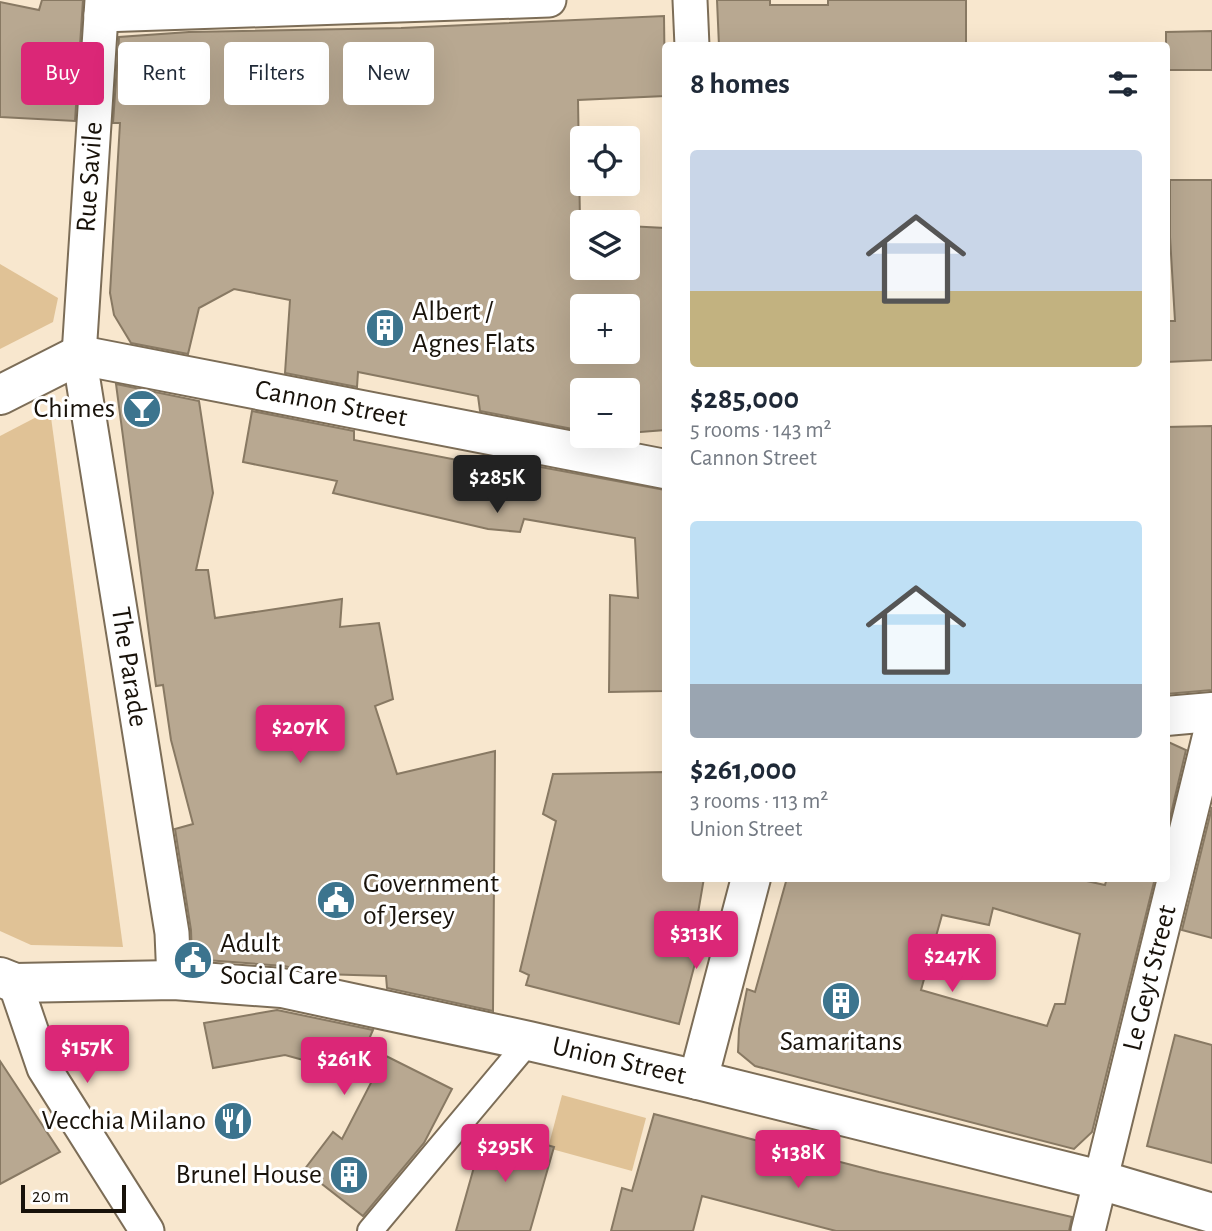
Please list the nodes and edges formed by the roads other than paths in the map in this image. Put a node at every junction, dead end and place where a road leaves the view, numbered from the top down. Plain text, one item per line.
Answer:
1 (549, 0) edge
2 (690, 0) edge
3 (101, 8) edge
4 (692, 42) edge
5 (79, 355) junction
6 (0, 395) edge
7 (662, 468) edge
8 (1212, 712) edge
9 (1170, 716) edge
10 (1212, 726) edge
11 (750, 882) edge
12 (8, 980) edge
13 (174, 980) junction
14 (529, 1041) junction
15 (698, 1080) junction
16 (1100, 1180) junction
17 (1212, 1213) edge
18 (147, 1231) edge
19 (370, 1231) edge
20 (1088, 1231) edge

1 - 3 street
2 - 4 street
3 - 5 street, Rue Savile
5 - 6 main road
5 - 7 main road, Cannon Street
5 - 13 street, The Parade
8 - 9 main road
10 - 16 street, Le Geyt Street
11 - 15 main road
12 - 13 main road, Union Street
12 - 18 street
13 - 14 main road, Union Street
14 - 15 main road, Union Street
14 - 19 street
15 - 16 main road, Union Street
16 - 17 main road, Union Street
16 - 20 street, Le Geyt Street

